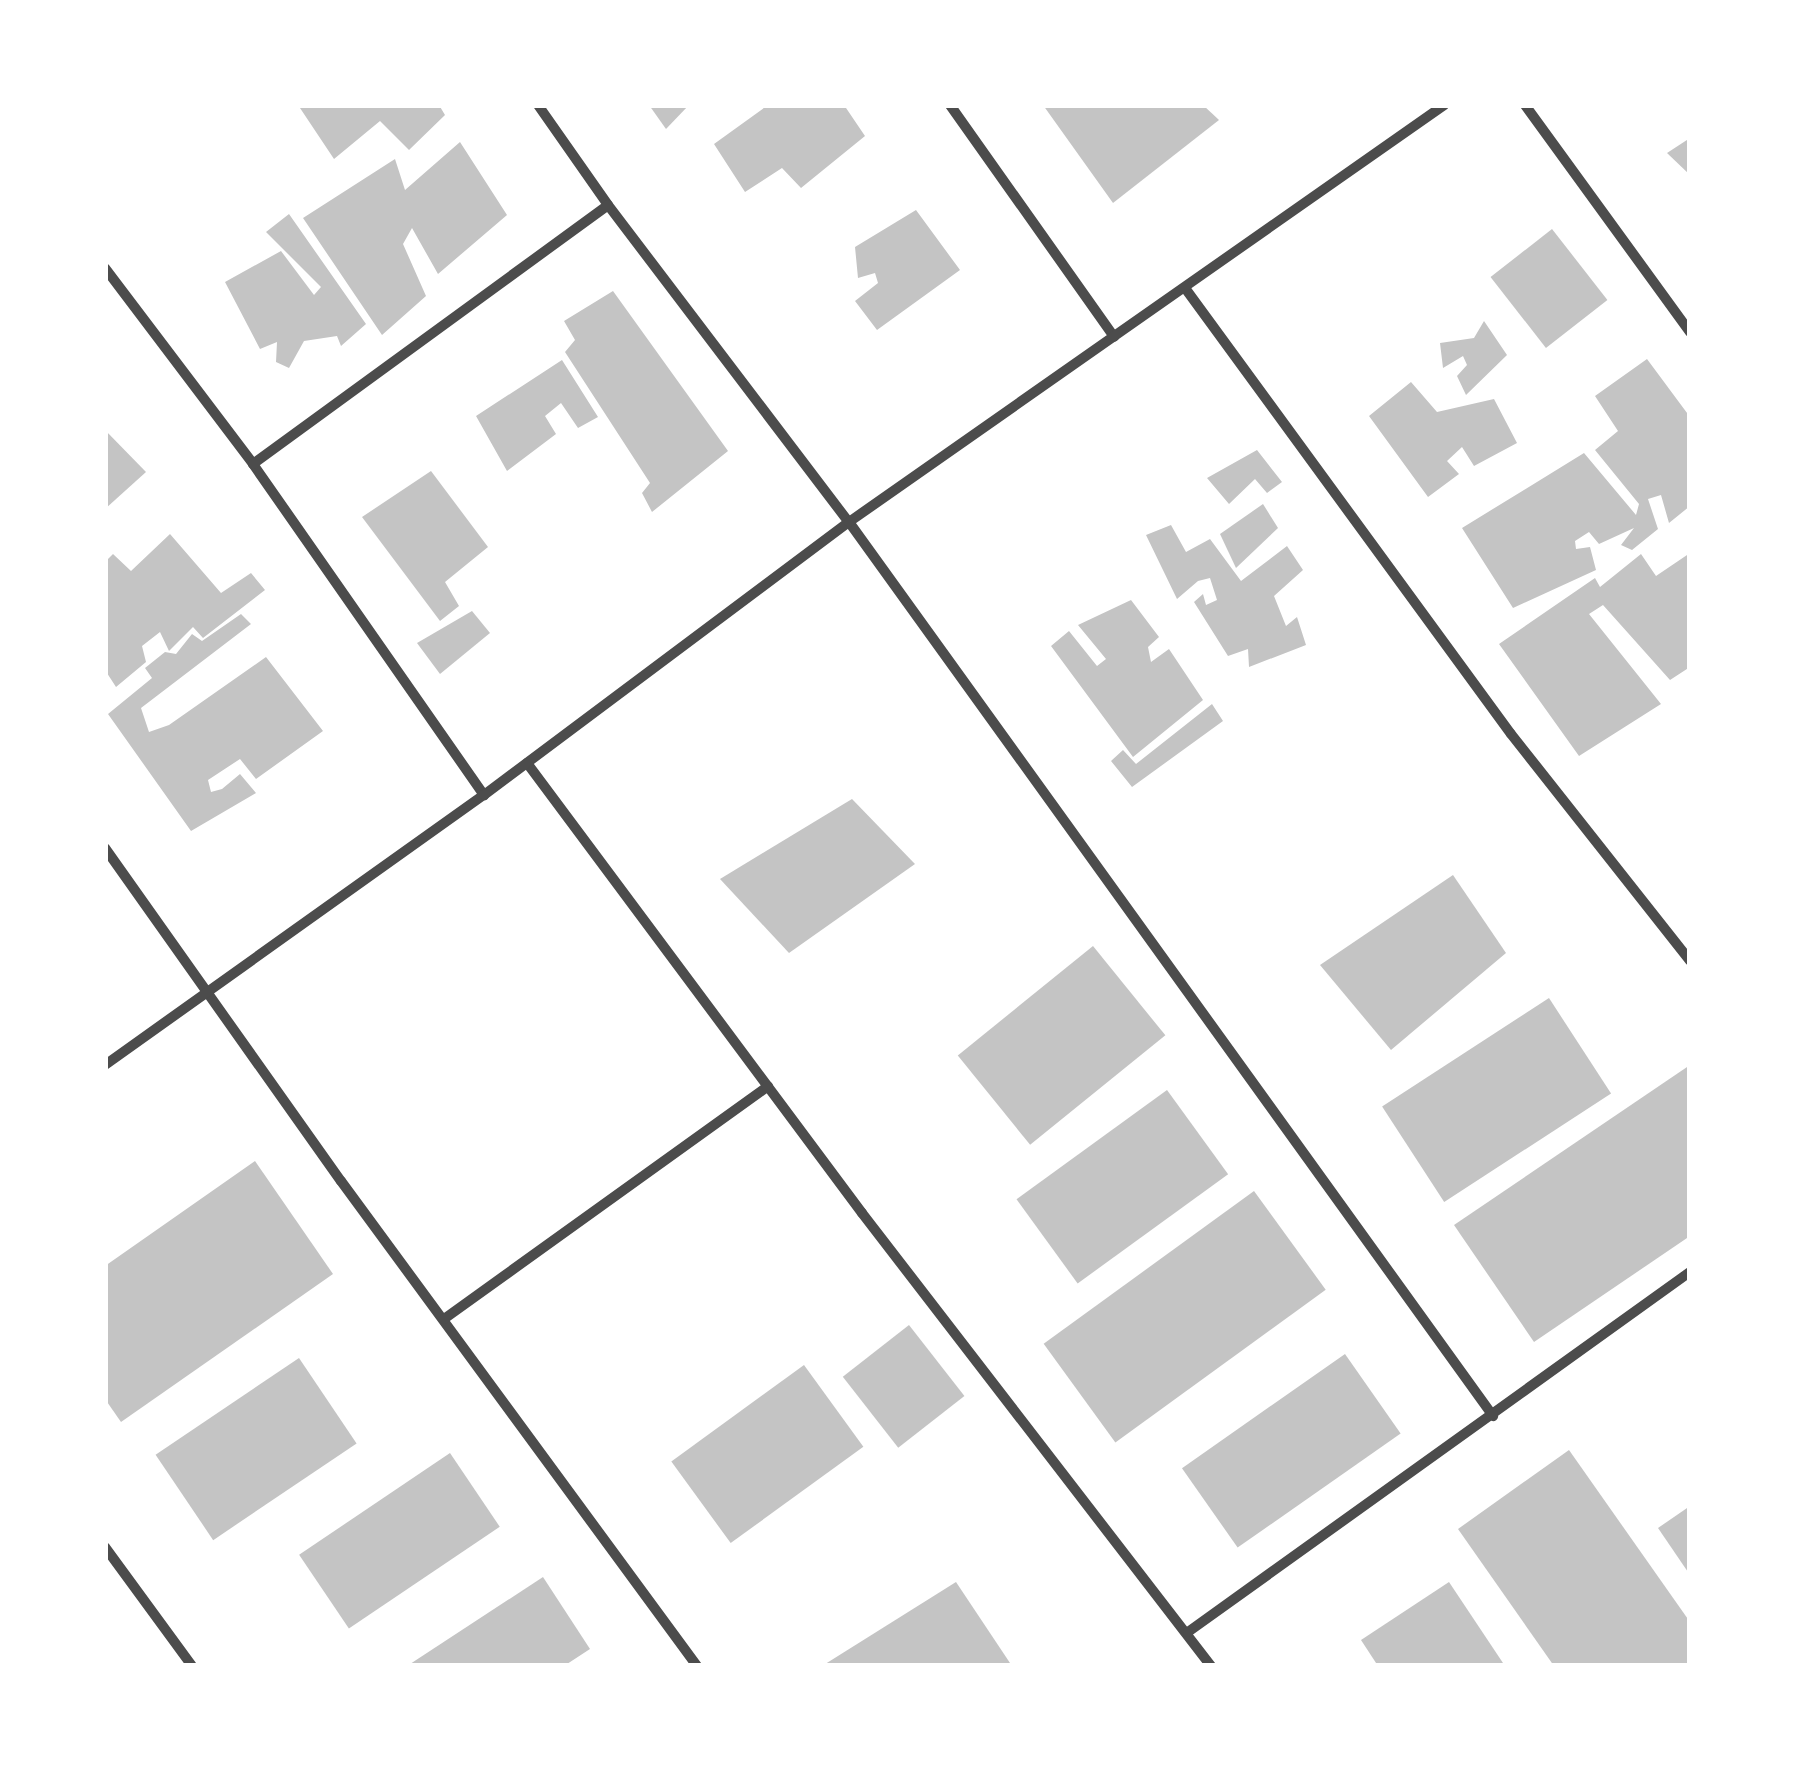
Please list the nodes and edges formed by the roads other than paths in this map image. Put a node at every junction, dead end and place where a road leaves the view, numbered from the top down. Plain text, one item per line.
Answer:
1 (538, 105) edge
2 (950, 105) edge
3 (1444, 105) edge
4 (1525, 105) edge
5 (608, 205) junction
6 (105, 268) edge
7 (1184, 288) junction
8 (1690, 332) edge
9 (1114, 337) junction
10 (253, 464) junction
11 (849, 522) junction
12 (527, 763) junction
13 (484, 795) junction
14 (105, 848) edge
15 (1690, 960) edge
16 (207, 991) junction
17 (105, 1065) edge
18 (768, 1086) junction
19 (1690, 1272) edge
20 (444, 1319) junction
21 (1493, 1416) junction
22 (105, 1547) edge
23 (1188, 1632) junction
24 (192, 1666) edge
25 (697, 1666) edge
26 (1211, 1666) edge

1 - 5 street
2 - 9 street
3 - 7 street
4 - 8 street
5 - 10 street
5 - 11 street
6 - 10 street
7 - 9 street
7 - 15 street
9 - 11 street
10 - 13 street
11 - 12 street
11 - 21 street
12 - 13 street
12 - 18 street
13 - 16 street
14 - 16 street
16 - 17 street
16 - 20 street
18 - 20 street
18 - 23 street
19 - 21 street
20 - 25 street
21 - 23 street
22 - 24 street
23 - 26 street

